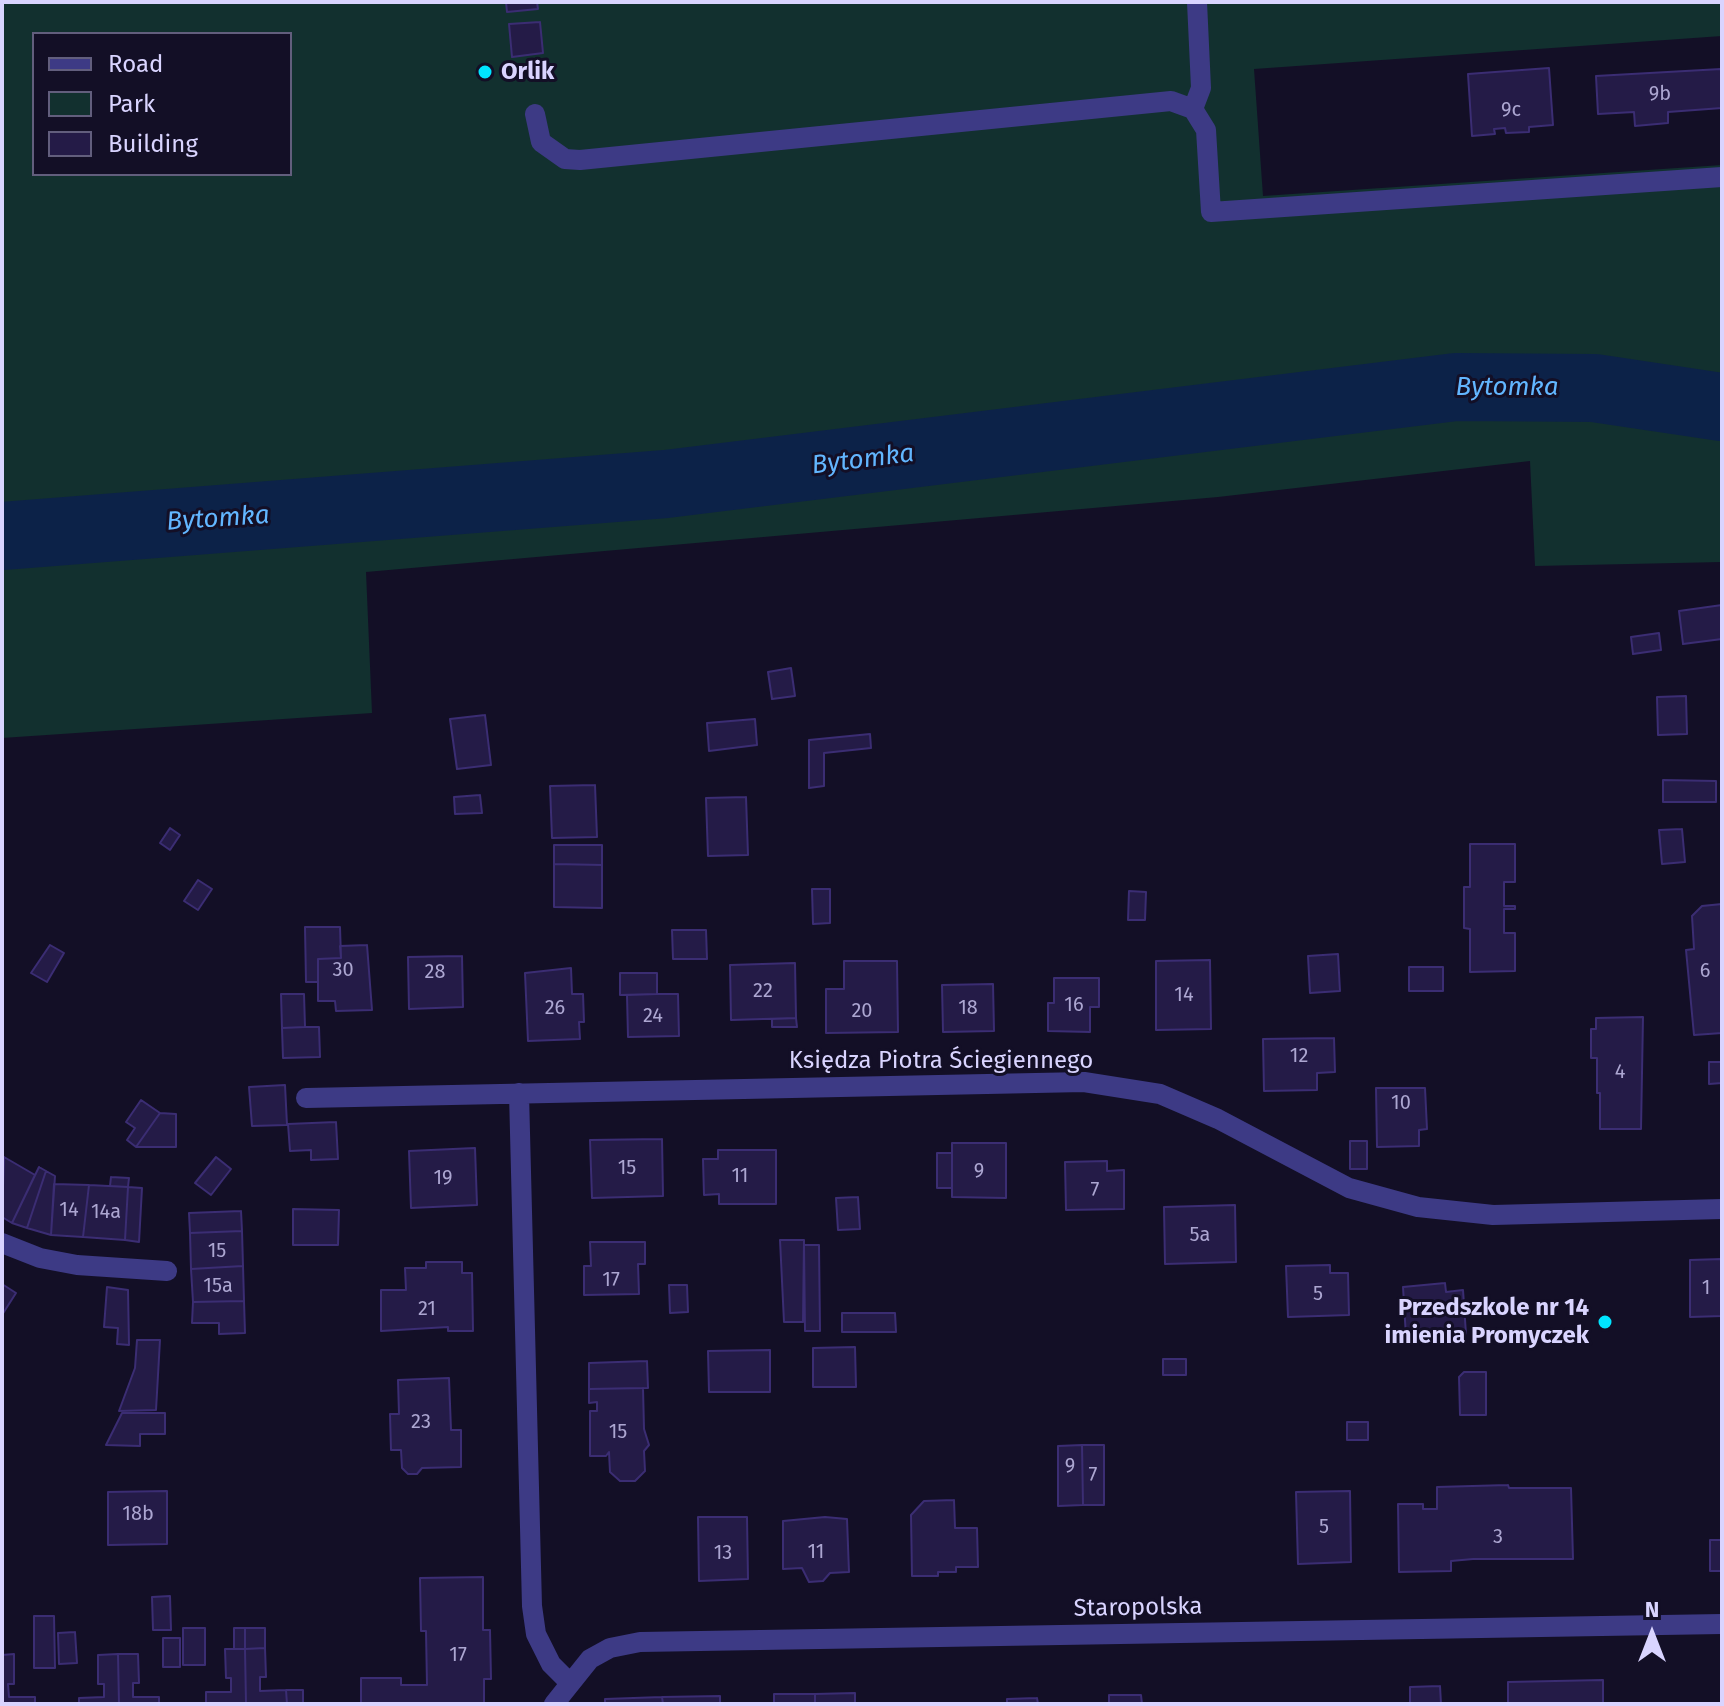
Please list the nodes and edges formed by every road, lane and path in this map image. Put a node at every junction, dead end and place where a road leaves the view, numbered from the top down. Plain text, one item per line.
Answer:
1 (1197, 2) edge
2 (1193, 109) junction
3 (535, 114) dead end
4 (1722, 177) edge
5 (519, 1093) junction
6 (306, 1098) dead end
7 (1722, 1209) edge
8 (2, 1243) edge
9 (167, 1271) dead end
10 (1722, 1624) edge
11 (569, 1682) junction
12 (554, 1704) edge

1 - 2 street
2 - 3 street
2 - 4 street
5 - 6 street, Księdza Piotra Ściegiennego
5 - 7 street, Księdza Piotra Ściegiennego
5 - 11 street
8 - 9 street
10 - 11 street, Staropolska
11 - 12 street, Staropolska

